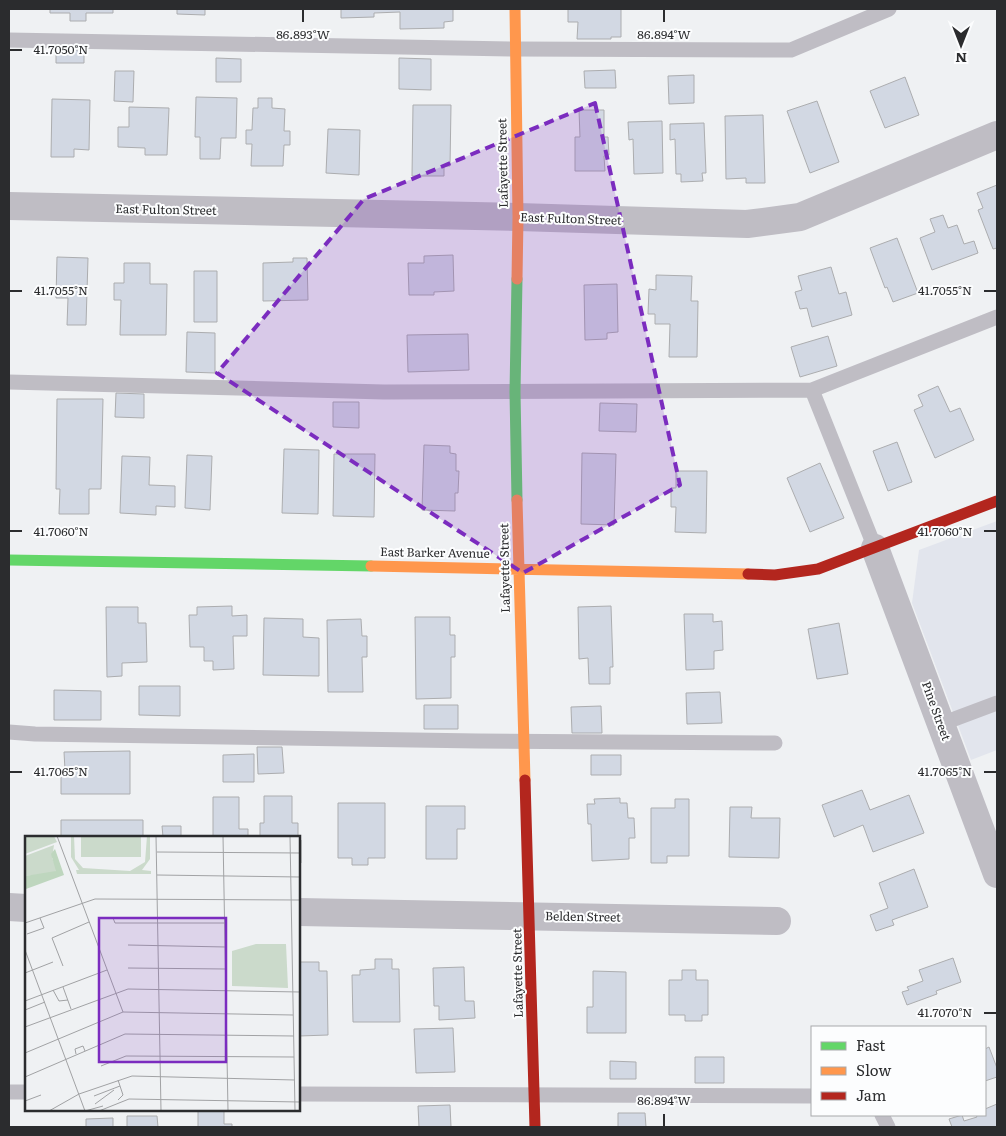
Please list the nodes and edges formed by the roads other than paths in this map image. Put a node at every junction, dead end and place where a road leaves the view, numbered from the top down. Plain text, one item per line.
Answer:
1 (514, 9) edge
2 (889, 9) edge
3 (9, 40) edge
4 (514, 49) junction
5 (997, 135) edge
6 (9, 206) edge
7 (518, 217) junction
8 (997, 317) edge
9 (9, 382) edge
10 (812, 390) junction
11 (516, 392) junction
12 (997, 501) edge
13 (875, 548) junction
14 (9, 560) edge
15 (519, 568) junction
16 (997, 703) edge
17 (941, 724) junction
18 (9, 732) edge
19 (523, 742) junction
20 (775, 743) dead end
21 (997, 874) edge
22 (9, 907) edge
23 (25, 908) edge
24 (300, 912) edge
25 (530, 916) junction
26 (777, 921) dead end
27 (9, 1092) edge
28 (25, 1092) edge
29 (300, 1094) edge
30 (535, 1096) junction
31 (811, 1096) edge
32 (535, 1127) edge

1 - 4 street, Lafayette Street
2 - 4 lane
3 - 4 lane
4 - 7 street, Lafayette Street
5 - 7 street, East Fulton Street
6 - 7 street, East Fulton Street
7 - 11 street, Lafayette Street
8 - 10 lane
9 - 11 lane
10 - 11 lane
10 - 13 lane
11 - 15 street, Lafayette Street
12 - 13 street, East Barker Avenue
13 - 15 street, East Barker Avenue
13 - 17 street, Pine Street
14 - 15 street, East Barker Avenue
15 - 19 street, Lafayette Street
16 - 17 lane
17 - 21 street, Pine Street
18 - 19 lane
19 - 20 lane
19 - 25 street, Lafayette Street
22 - 23 street
24 - 25 street, Belden Street
25 - 26 street, Belden Street
25 - 30 street, Lafayette Street
27 - 28 lane
29 - 30 lane
30 - 31 lane
30 - 32 street, Lafayette Street

